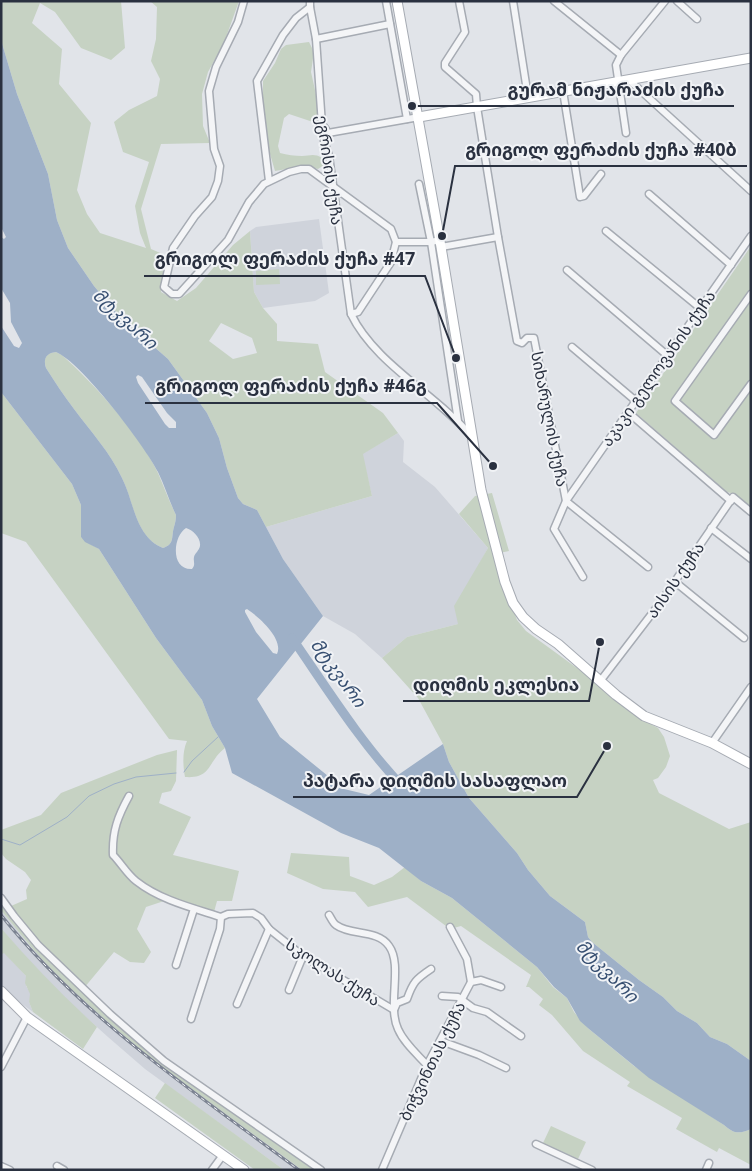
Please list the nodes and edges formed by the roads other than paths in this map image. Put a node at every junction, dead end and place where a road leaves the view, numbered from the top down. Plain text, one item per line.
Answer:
1 (244, 1) edge
2 (386, 1) edge
3 (397, 1) edge
4 (459, 1) edge
5 (513, 1) edge
6 (554, 1) edge
7 (665, 1) edge
8 (676, 1) edge
9 (310, 4) edge
10 (697, 19) dead end
11 (390, 24) junction
12 (316, 39) junction
13 (621, 55) junction
14 (751, 58) edge
15 (629, 80) junction
16 (619, 81) junction
17 (564, 91) junction
18 (528, 97) junction
19 (477, 107) junction
20 (419, 117) junction
21 (407, 119) junction
22 (328, 133) junction
23 (626, 133) dead end
24 (601, 174) dead end
25 (269, 181) junction
26 (419, 184) dead end
27 (333, 186) junction
28 (751, 191) edge
29 (649, 194) dead end
30 (606, 231) dead end
31 (751, 236) edge
32 (498, 237) junction
33 (396, 242) junction
34 (437, 243) junction
35 (731, 265) junction
36 (567, 270) dead end
37 (751, 294) edge
38 (700, 308) junction
39 (351, 314) junction
40 (572, 347) dead end
41 (668, 356) junction
42 (751, 384) edge
43 (636, 402) junction
44 (629, 413) junction
45 (458, 421) junction
46 (473, 438) junction
47 (566, 501) junction
48 (730, 501) junction
49 (751, 512) edge
50 (711, 528) junction
51 (751, 560) edge
52 (648, 567) dead end
53 (583, 577) dead end
54 (674, 581) junction
55 (744, 638) dead end
56 (601, 680) junction
57 (751, 687) edge
58 (712, 743) junction
59 (751, 764) edge
60 (129, 796) dead end
61 (1, 898) edge
62 (194, 909) junction
63 (329, 916) dead end
64 (221, 917) junction
65 (450, 927) dead end
66 (269, 929) junction
67 (303, 956) junction
68 (176, 965) dead end
69 (431, 969) dead end
70 (471, 982) junction
71 (501, 987) dead end
72 (289, 990) dead end
73 (1, 991) edge
74 (442, 996) dead end
75 (461, 1000) junction
76 (237, 1004) dead end
77 (394, 1010) junction
78 (27, 1017) junction
79 (191, 1019) dead end
80 (521, 1036) dead end
81 (441, 1041) junction
82 (427, 1065) junction
83 (1, 1067) edge
84 (506, 1068) dead end
85 (536, 1144) dead end
86 (223, 1155) junction
87 (1, 1166) edge
88 (57, 1166) dead end
89 (10, 1170) edge
90 (64, 1170) edge
91 (212, 1170) edge
92 (244, 1170) edge
93 (321, 1170) edge
94 (382, 1170) edge
95 (592, 1170) edge

1 - 25 street
2 - 11 street
3 - 20 street
4 - 19 street, სიხარულის ქუჩა
5 - 18 street
6 - 13 street
7 - 13 street
8 - 10 street
9 - 12 street, ეგრისის ქუჩა
9 - 25 street
11 - 12 street
11 - 21 street
12 - 22 street, ეგრისის ქუჩა
13 - 16 street
14 - 15 street
15 - 16 street
15 - 28 street
16 - 17 street
16 - 23 street
17 - 18 street
17 - 24 street
18 - 19 street
19 - 20 street
19 - 32 street, სიხარულის ქუჩა
20 - 21 street
20 - 34 street
21 - 22 street
22 - 27 street, ეგრისის ქუჩა
25 - 27 street
26 - 34 street
27 - 33 street
27 - 39 street, ეგრისის ქუჩა
29 - 35 street
30 - 38 street
31 - 35 street, აკაკი გელოვანის ქუჩა
32 - 34 street
32 - 47 street, სიხარულის ქუჩა
33 - 34 street
33 - 39 street
34 - 45 street
34 - 46 street
35 - 38 street, აკაკი გელოვანის ქუჩა
36 - 41 street
37 - 42 street
38 - 41 street, აკაკი გელოვანის ქუჩა
39 - 45 street, ეგრისის ქუჩა
40 - 43 street
41 - 43 street, აკაკი გელოვანის ქუჩა
43 - 44 street, აკაკი გელოვანის ქუჩა
44 - 47 street, აკაკი გელოვანის ქუჩა
44 - 48 street
45 - 46 street, ეგრისის ქუჩა
46 - 56 street
47 - 52 street, სიხარულის ქუჩა
47 - 53 street, აკაკი გელოვანის ქუჩა
48 - 49 street
48 - 50 street, აისის ქუჩა
50 - 51 street
50 - 54 street, აისის ქუჩა
54 - 55 street
54 - 56 street, აისის ქუჩა
56 - 58 street
57 - 58 street
58 - 59 street
60 - 62 street, სკოლას ქუჩა
61 - 93 street
62 - 64 street, სკოლას ქუჩა
62 - 68 street
63 - 77 street
64 - 66 street, სკოლას ქუჩა
64 - 79 street
65 - 70 street
66 - 67 street, სკოლას ქუჩა
66 - 76 street
67 - 72 street
67 - 77 street, სკოლას ქუჩა
69 - 77 street
70 - 71 street, ბიჭვინთას ქუჩა
70 - 75 street, ბიჭვინთას ქუჩა
73 - 78 street
74 - 75 street
75 - 80 street
75 - 81 street, ბიჭვინთას ქუჩა
77 - 82 street
78 - 83 street
78 - 86 street
81 - 82 street, ბიჭვინთას ქუჩა
81 - 84 street
82 - 94 street, ბიჭვინთას ქუჩა
85 - 95 street
86 - 91 street
86 - 92 street
87 - 89 street
88 - 90 street

